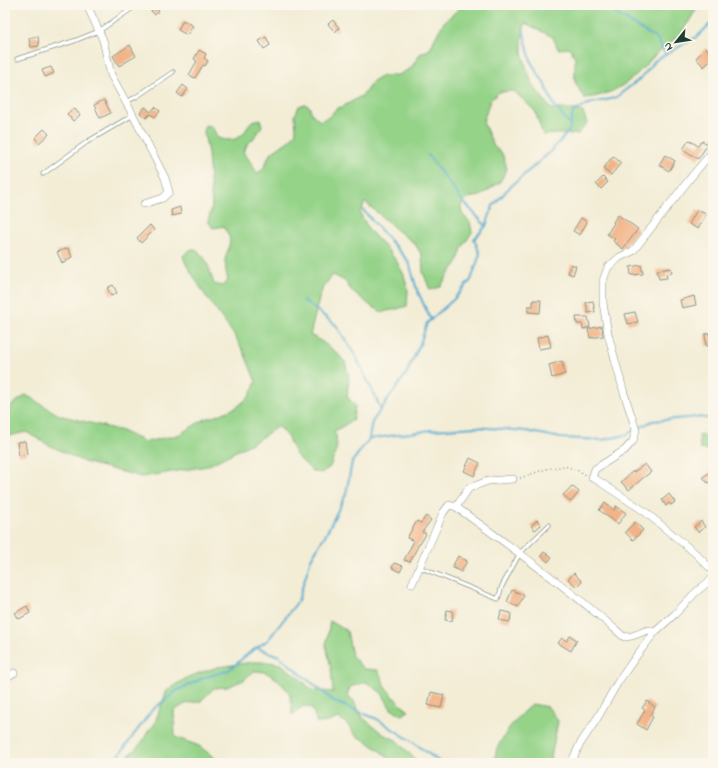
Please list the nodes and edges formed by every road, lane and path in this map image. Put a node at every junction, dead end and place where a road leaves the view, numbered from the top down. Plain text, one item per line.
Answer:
1 (87, 5) edge
2 (137, 5) edge
3 (99, 32) junction
4 (17, 60) dead end
5 (173, 72) dead end
6 (126, 102) junction
7 (133, 115) junction
8 (713, 151) edge
9 (43, 174) dead end
10 (144, 204) dead end
11 (592, 478) junction
12 (513, 480) joint
13 (456, 508) junction
14 (549, 524) dead end
15 (520, 553) junction
16 (419, 567) junction
17 (713, 570) edge
18 (713, 578) edge
19 (412, 584) dead end
20 (655, 632) junction
21 (14, 673) dead end
22 (5, 678) edge
23 (571, 763) edge

1 - 3 street
2 - 3 lane
3 - 4 lane
3 - 6 street
5 - 6 lane
6 - 7 street
7 - 9 lane
7 - 10 street
8 - 11 street
11 - 12 path
11 - 17 street
12 - 13 street
13 - 15 street
13 - 16 street
14 - 15 lane
15 - 16 lane
15 - 20 street
16 - 19 street
18 - 20 street
20 - 23 street
21 - 22 street

